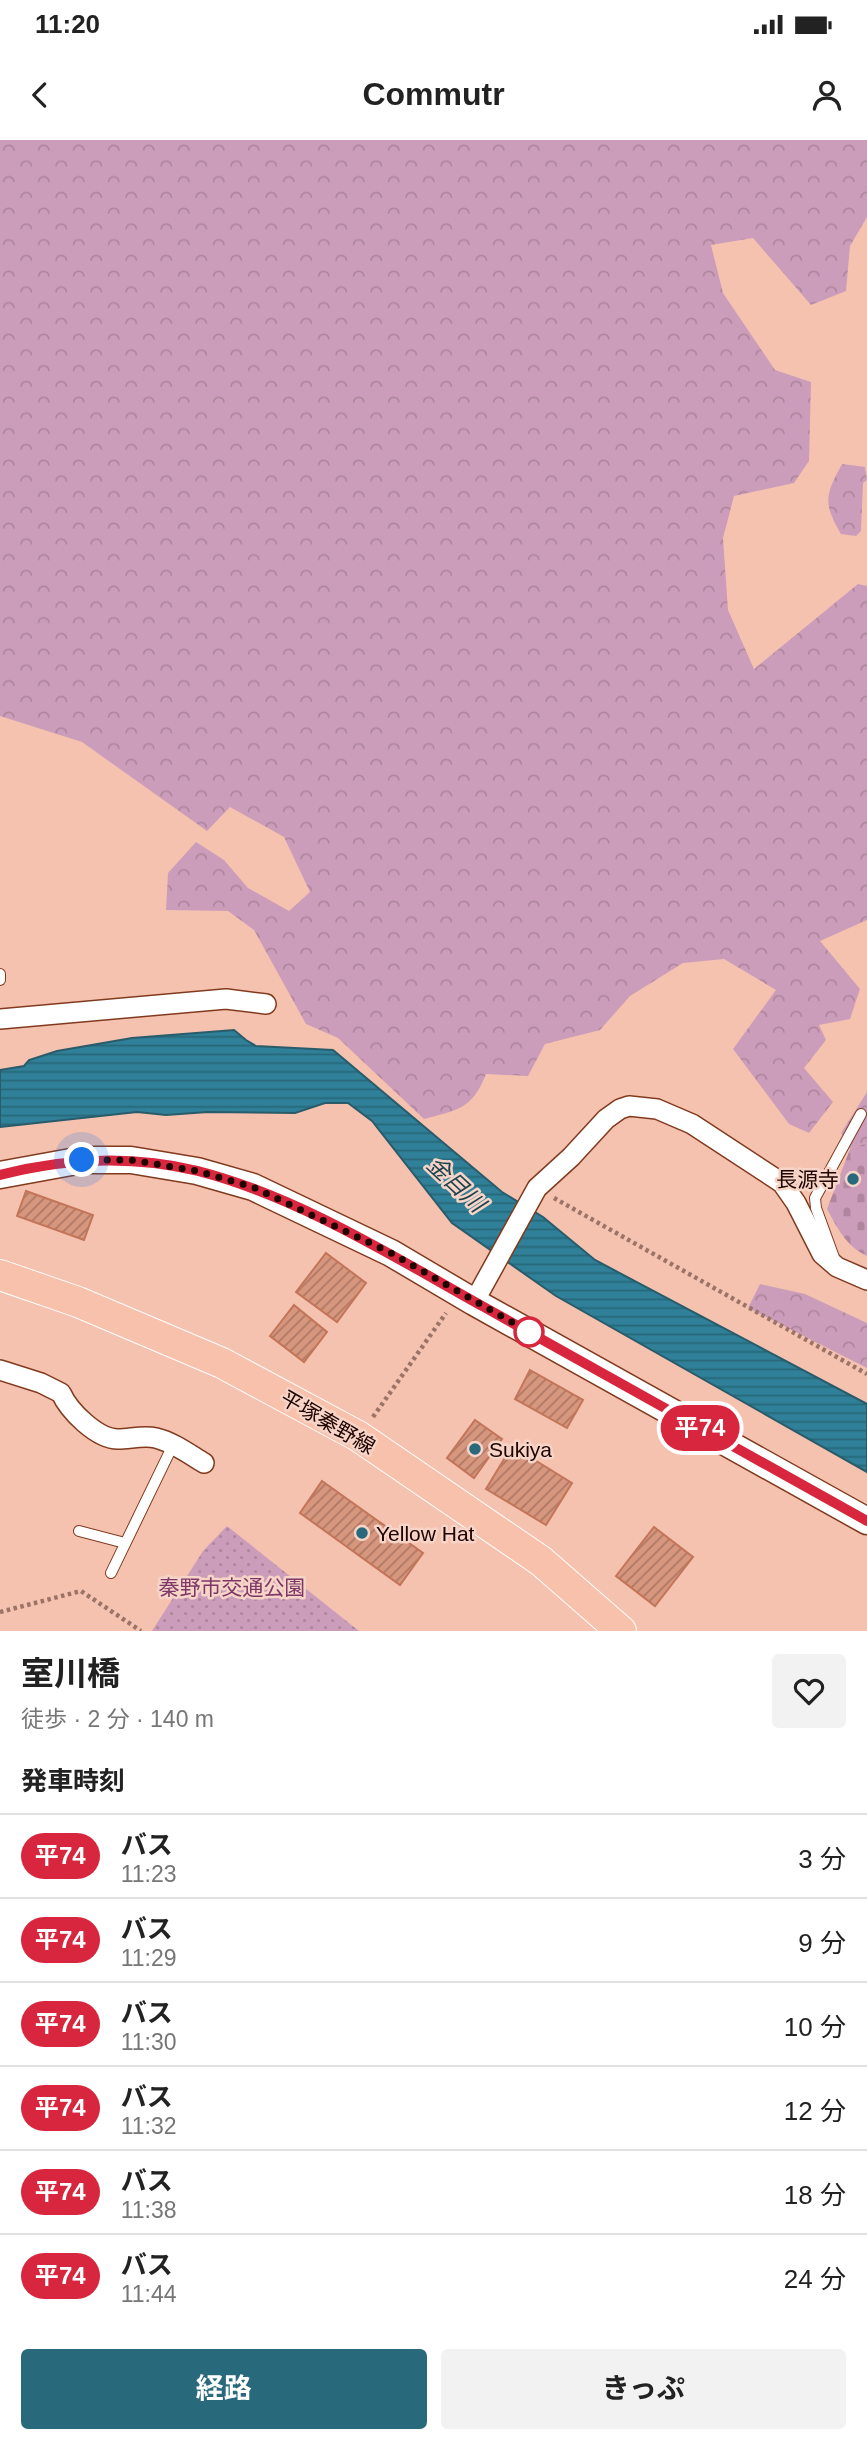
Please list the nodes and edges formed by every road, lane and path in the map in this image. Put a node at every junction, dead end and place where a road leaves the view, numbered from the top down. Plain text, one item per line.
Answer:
1 (0, 974) edge
2 (0, 980) edge
3 (266, 1004) dead end
4 (0, 1019) edge
5 (861, 1114) dead end
6 (0, 1175) edge
7 (537, 1188) junction
8 (837, 1266) junction
9 (0, 1275) edge
10 (867, 1280) edge
11 (468, 1299) junction
12 (0, 1370) edge
13 (867, 1374) edge
14 (369, 1422) dead end
15 (173, 1445) junction
16 (204, 1463) dead end
17 (867, 1521) edge
18 (79, 1531) dead end
19 (125, 1543) junction
20 (111, 1573) dead end
21 (0, 1612) edge
22 (141, 1631) edge
23 (621, 1631) edge

1 - 2 lane
3 - 4 street
5 - 8 lane
6 - 11 street
7 - 8 street
7 - 11 street
7 - 13 path
8 - 10 street
9 - 23 main road, 平塚秦野線
11 - 14 path
11 - 17 street
12 - 15 street
15 - 16 street
15 - 19 lane
18 - 19 lane
19 - 20 lane
21 - 22 path

